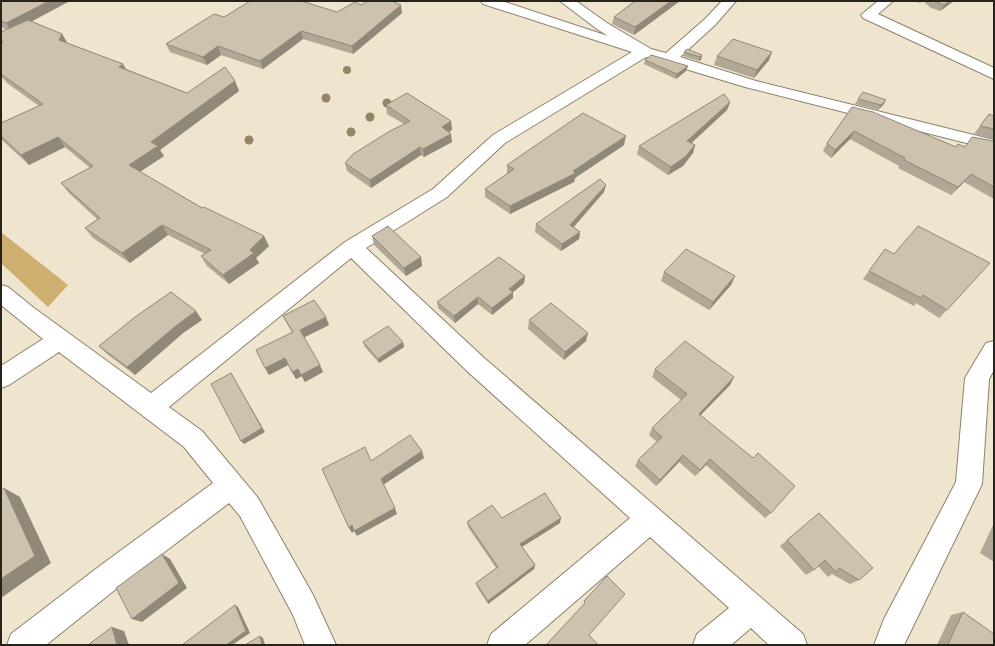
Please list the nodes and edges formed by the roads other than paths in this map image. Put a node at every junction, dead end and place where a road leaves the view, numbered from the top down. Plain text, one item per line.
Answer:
1 (488, 1) edge
2 (567, 1) edge
3 (729, 1) edge
4 (884, 1) edge
5 (645, 51) junction
6 (669, 59) junction
7 (994, 74) edge
8 (994, 145) edge
9 (352, 247) junction
10 (1, 292) edge
11 (59, 340) junction
12 (994, 350) edge
13 (1, 378) edge
14 (986, 383) edge
15 (150, 408) junction
16 (231, 485) junction
17 (650, 519) junction
18 (751, 609) junction
19 (514, 641) edge
20 (22, 645) edge
21 (321, 645) edge
22 (708, 645) edge
23 (792, 645) edge
24 (889, 645) edge

1 - 5 street
2 - 5 street
3 - 6 street
4 - 7 street
5 - 6 street
5 - 9 street
6 - 8 street
9 - 15 street
9 - 17 street
10 - 11 street
11 - 13 street
11 - 15 street
12 - 14 street
14 - 24 street
15 - 16 street
16 - 20 street
16 - 21 street
17 - 18 street
17 - 19 street
18 - 22 street
18 - 23 street

